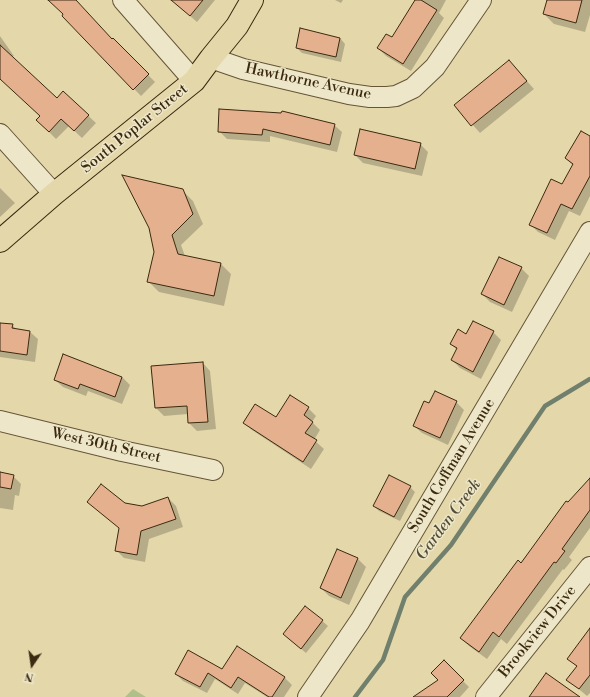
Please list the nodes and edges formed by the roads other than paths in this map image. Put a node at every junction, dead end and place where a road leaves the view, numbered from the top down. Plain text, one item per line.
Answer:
1 (123, 0) edge
2 (252, 0) edge
3 (481, 0) edge
4 (211, 58) junction
5 (194, 81) junction
6 (0, 134) edge
7 (54, 194) junction
8 (590, 232) edge
9 (0, 241) edge
10 (0, 421) edge
11 (213, 470) dead end
12 (590, 567) edge
13 (308, 697) edge
14 (486, 697) edge

1 - 5 street
2 - 4 main road, South Poplar Street
3 - 4 street, Hawthorne Avenue
4 - 5 main road, South Poplar Street
5 - 7 main road, South Poplar Street
6 - 7 street
7 - 9 main road, South Poplar Street
8 - 13 street, South Coffman Avenue
10 - 11 street, West 30th Street
12 - 14 street, Brookview Drive

